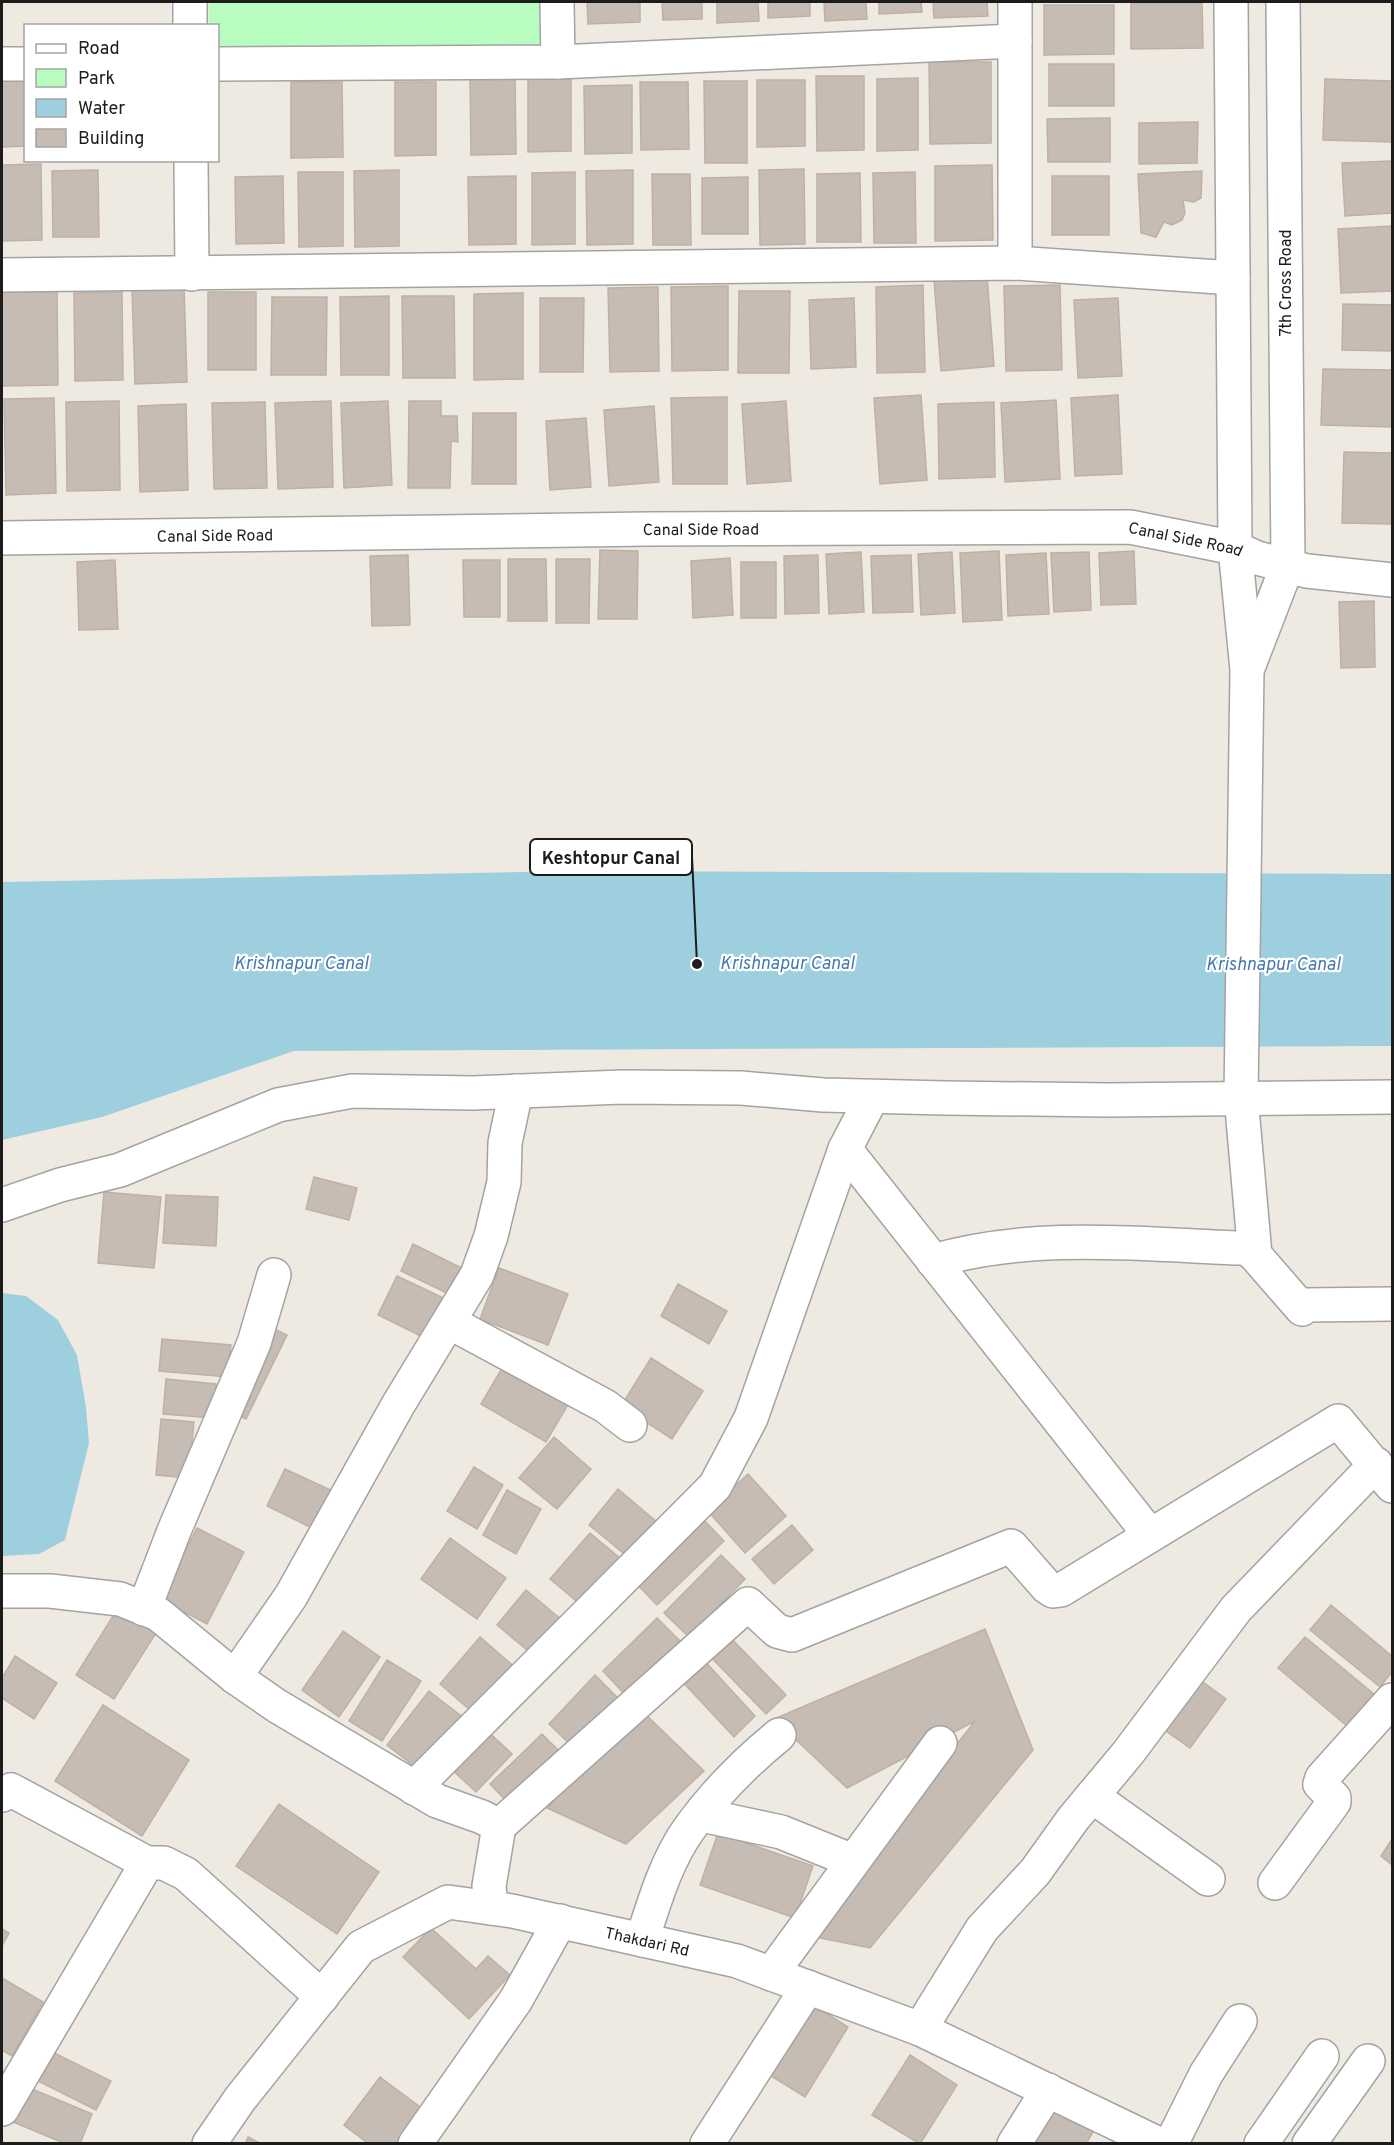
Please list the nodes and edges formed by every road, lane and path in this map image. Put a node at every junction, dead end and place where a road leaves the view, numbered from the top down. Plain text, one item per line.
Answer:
1 (190, 2) edge
2 (557, 2) edge
3 (1015, 2) edge
4 (1232, 2) edge
5 (1283, 2) edge
6 (190, 24) edge
7 (1016, 41) junction
8 (558, 62) junction
9 (2, 64) edge
10 (24, 64) edge
11 (219, 64) edge
12 (191, 162) edge
13 (1015, 264) junction
14 (2, 274) edge
15 (192, 274) junction
16 (1233, 278) junction
17 (2, 538) edge
18 (1235, 548) junction
19 (1287, 564) junction
20 (1392, 580) edge
21 (1246, 673) junction
22 (516, 1091) junction
23 (872, 1097) junction
24 (1241, 1097) junction
25 (1392, 1097) edge
26 (845, 1149) junction
27 (2, 1205) edge
28 (1255, 1255) junction
29 (933, 1261) junction
30 (274, 1275) dead end
31 (1392, 1304) edge
32 (449, 1322) junction
33 (630, 1425) dead end
34 (1386, 1475) edge
35 (1150, 1535) junction
36 (2, 1591) edge
37 (144, 1609) junction
38 (235, 1677) junction
39 (1392, 1700) edge
40 (779, 1735) dead end
41 (940, 1743) dead end
42 (414, 1788) junction
43 (2, 1795) edge
44 (1092, 1796) junction
45 (702, 1815) junction
46 (499, 1826) junction
47 (853, 1861) junction
48 (147, 1863) junction
49 (1208, 1878) dead end
50 (1275, 1883) dead end
51 (491, 1908) junction
52 (560, 1922) junction
53 (642, 1940) junction
54 (771, 1974) junction
55 (808, 1987) junction
56 (322, 1996) junction
57 (1240, 2021) dead end
58 (921, 2030) junction
59 (1322, 2056) dead end
60 (1368, 2061) dead end
61 (1048, 2090) junction
62 (2, 2109) edge
63 (209, 2144) edge
64 (416, 2144) edge
65 (707, 2144) edge
66 (1014, 2144) edge
67 (1159, 2144) edge
68 (1171, 2144) edge
69 (1261, 2144) edge
70 (1309, 2144) edge

1 - 6 street
2 - 8 street
3 - 7 street
4 - 16 street
5 - 19 street, 7th Cross Road
7 - 8 street
7 - 13 street
8 - 11 street
9 - 10 street
12 - 15 street
13 - 15 street
13 - 16 street
14 - 15 street
16 - 18 street
17 - 18 street, Canal Side Road
18 - 19 street, Canal Side Road
18 - 21 street
19 - 20 street, Canal Side Road
19 - 21 street
21 - 24 street
22 - 23 street
22 - 27 street
22 - 32 street
23 - 24 street
23 - 26 street
24 - 25 street
24 - 28 street
26 - 29 street
26 - 42 street
28 - 29 street
28 - 31 street
29 - 35 street
30 - 37 street
32 - 33 street
32 - 38 street
34 - 35 street
34 - 44 street
35 - 46 street
36 - 37 street
37 - 38 street
38 - 42 street
39 - 50 street
40 - 45 street
41 - 47 street
42 - 46 street
43 - 48 street
44 - 49 street
44 - 58 street
45 - 47 street
45 - 53 street
46 - 51 street
47 - 54 street
48 - 56 street
48 - 62 street
51 - 52 street, Thakdari Rd
51 - 56 street, Thakdari Rd
52 - 53 street, Thakdari Rd
52 - 64 street
53 - 54 street, Thakdari Rd
54 - 55 street, Thakdari Rd
55 - 58 street, Thakdari Rd
55 - 65 street
56 - 63 street, Thakdari Rd
57 - 68 street
58 - 61 street, Thakdari Rd
59 - 69 street
60 - 70 street
61 - 66 street
61 - 67 street, Thakdari Rd

